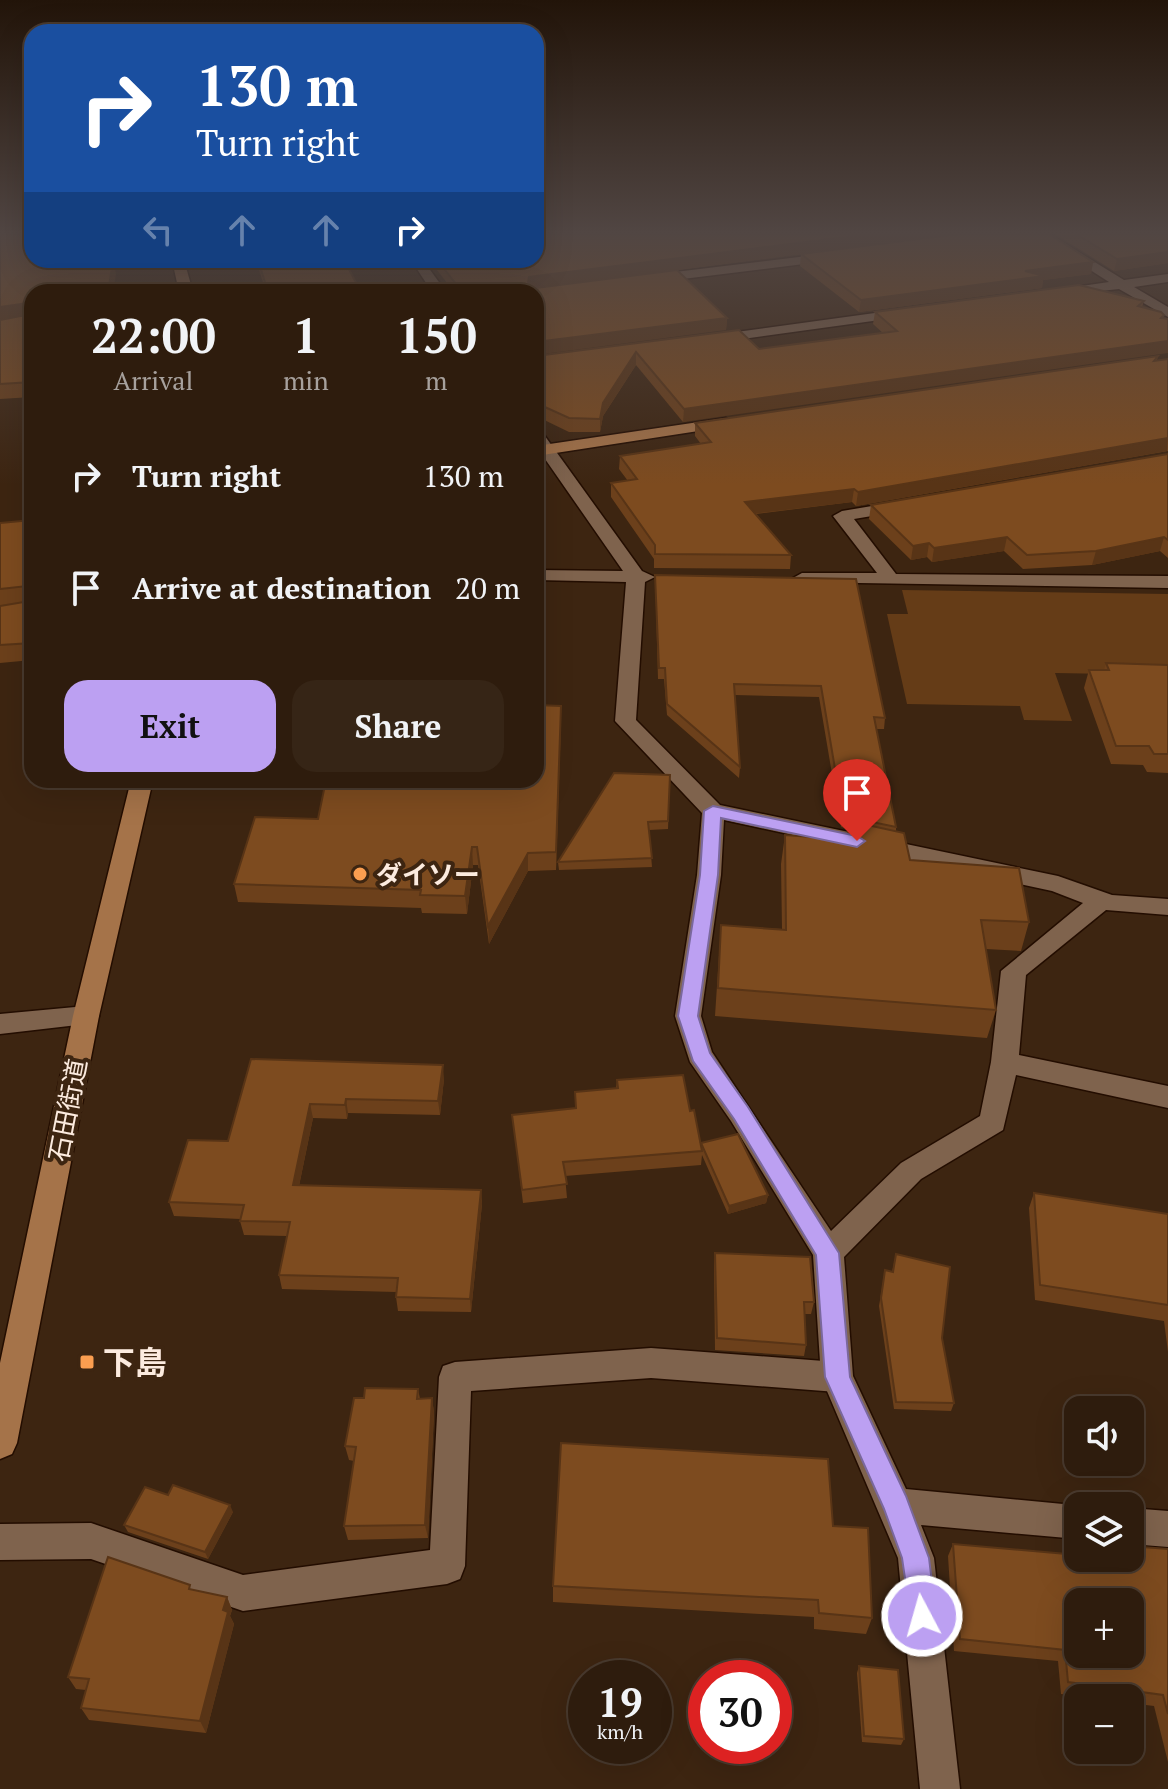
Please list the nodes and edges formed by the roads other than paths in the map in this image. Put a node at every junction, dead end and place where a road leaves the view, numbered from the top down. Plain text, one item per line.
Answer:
1 (874, 317) edge
2 (694, 341) edge
3 (748, 420) edge
4 (544, 444) edge
5 (544, 452) edge
6 (920, 503) edge
7 (544, 575) edge
8 (636, 576) junction
9 (668, 577) edge
10 (780, 578) edge
11 (891, 579) junction
12 (1168, 582) edge
13 (140, 788) edge
14 (713, 811) junction
15 (1100, 902) junction
16 (1168, 907) edge
17 (86, 1016) junction
18 (0, 1024) edge
19 (1005, 1062) junction
20 (1168, 1097) edge
21 (828, 1253) junction
22 (837, 1377) junction
23 (0, 1443) edge
24 (896, 1505) junction
25 (1064, 1520) edge
26 (1144, 1527) edge
27 (1168, 1529) edge
28 (0, 1542) edge
29 (940, 1789) edge

1 - 2 street
3 - 4 street
5 - 8 street
6 - 11 street
7 - 8 street
8 - 9 street
8 - 14 street
10 - 11 street
11 - 12 street
13 - 17 street, 石田街道
14 - 15 street
14 - 21 street
15 - 16 street
15 - 19 street
17 - 18 street
17 - 23 street, 石田街道
19 - 20 street
19 - 21 street
21 - 22 street
22 - 24 street
22 - 28 street
24 - 25 street
24 - 29 street
26 - 27 street

